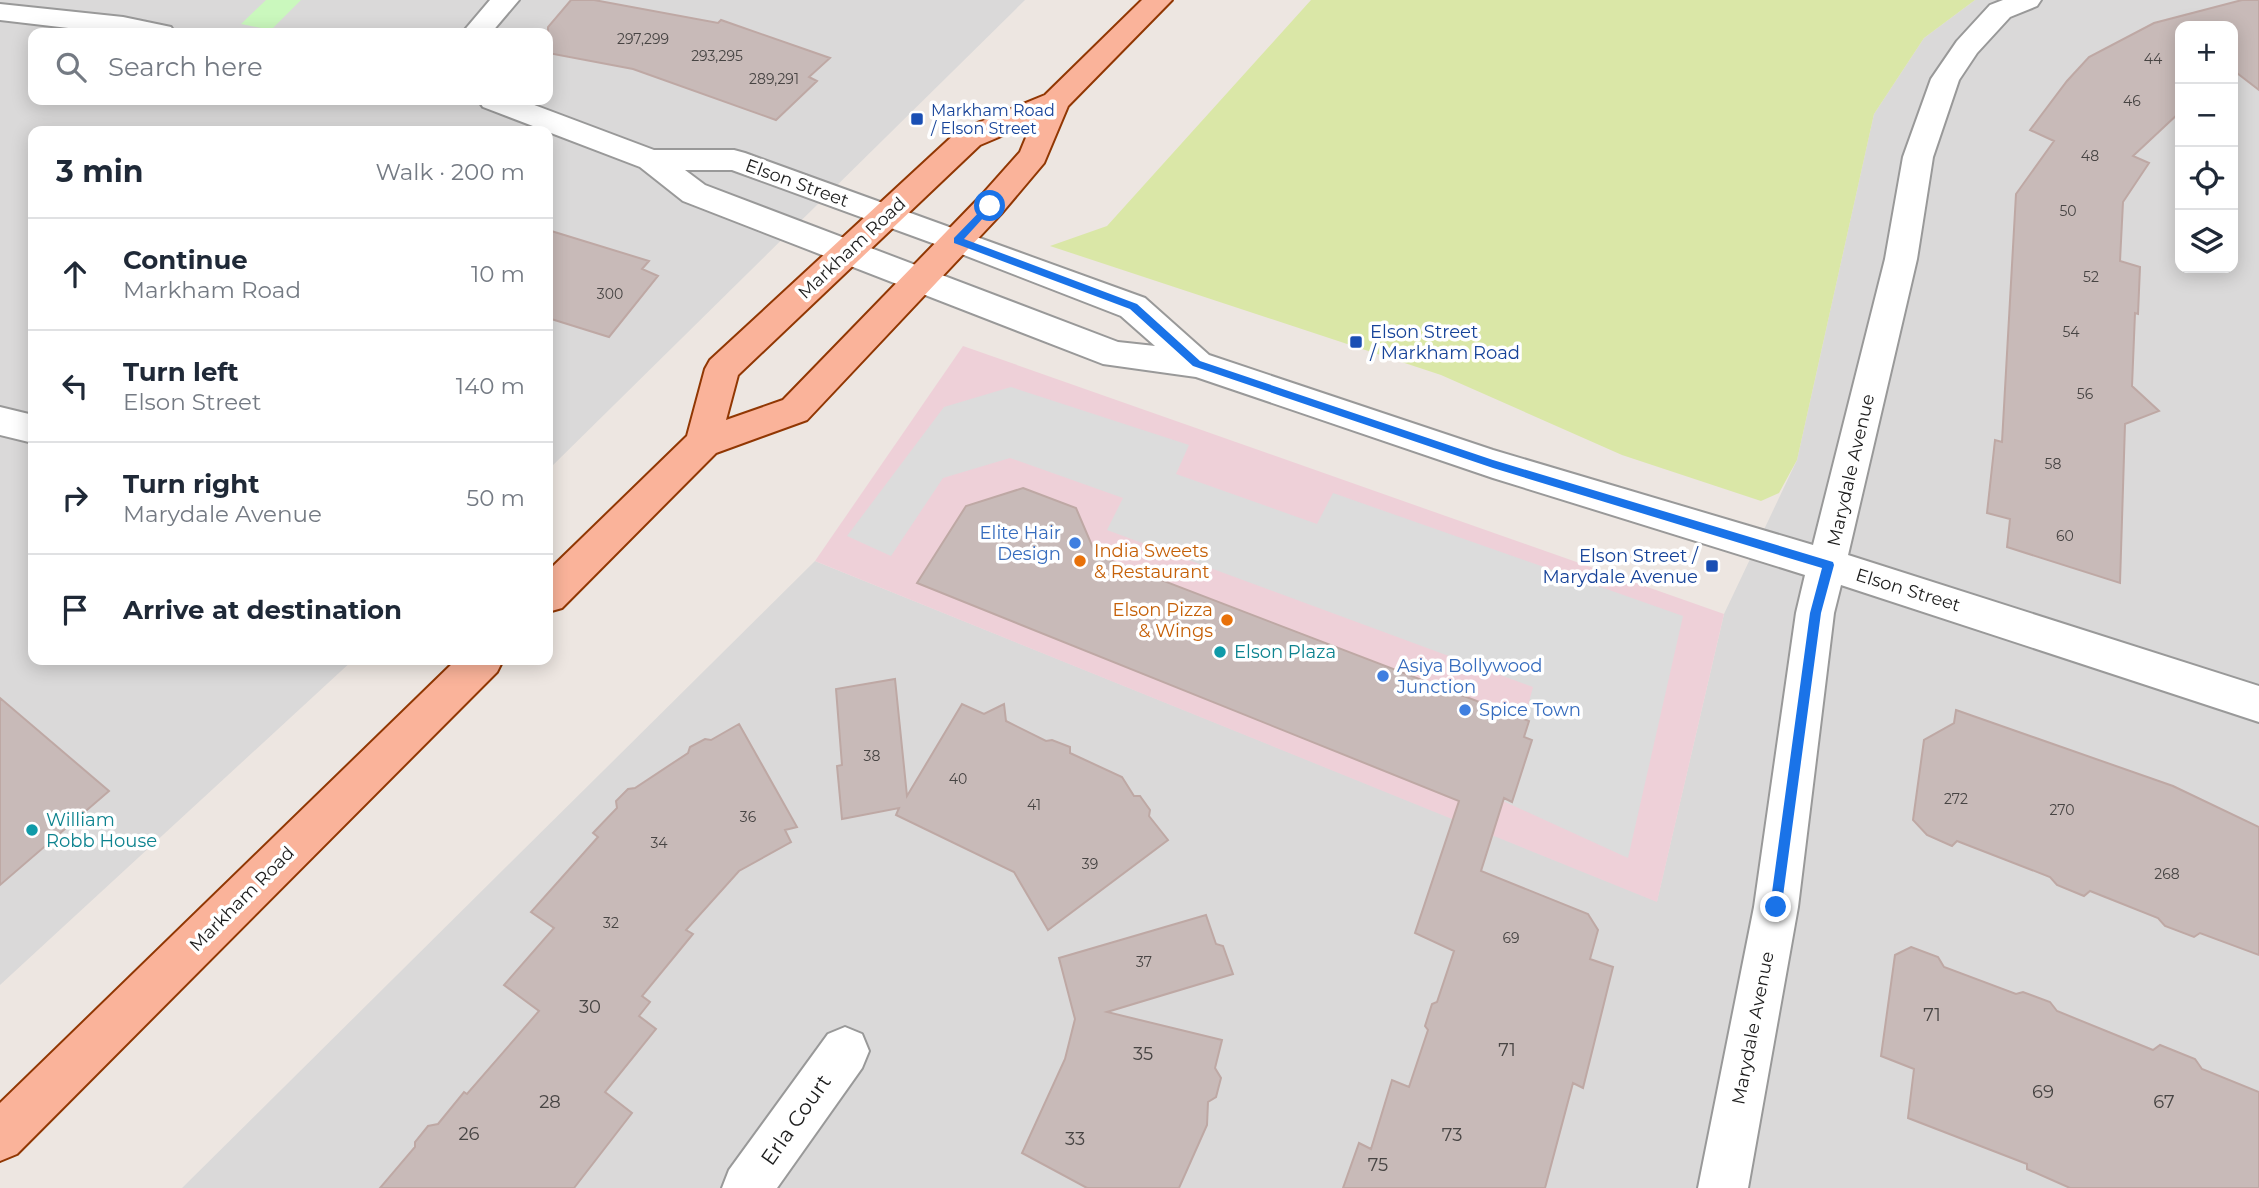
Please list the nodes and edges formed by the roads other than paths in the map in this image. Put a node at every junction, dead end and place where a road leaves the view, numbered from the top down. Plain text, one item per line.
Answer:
1 (505, 0) edge
2 (1157, 0) edge
3 (2027, 0) edge
4 (0, 12) edge
5 (134, 28) edge
6 (480, 28) edge
7 (1055, 102) junction
8 (507, 105) edge
9 (651, 160) junction
10 (885, 215) junction
11 (957, 240) junction
12 (848, 251) junction
13 (920, 280) junction
14 (1197, 364) junction
15 (0, 421) edge
16 (28, 428) edge
17 (703, 443) junction
18 (1829, 565) junction
19 (553, 591) edge
20 (478, 665) edge
21 (2259, 704) edge
22 (845, 1051) dead end
23 (0, 1137) edge
24 (747, 1188) edge
25 (1724, 1188) edge

1 - 6 street
2 - 7 main road, Markham Road
3 - 18 street, Marydale Avenue
4 - 5 street
7 - 10 main road, Markham Road
7 - 11 main road, Markham Road
8 - 9 street, Elson Street
9 - 10 street, Elson Street
9 - 12 street, Elson Street
10 - 11 street, Elson Street
10 - 12 main road, Markham Road
11 - 13 main road, Markham Road
11 - 14 street, Elson Street
12 - 13 street, Elson Street
12 - 17 main road, Markham Road
13 - 14 street, Elson Street
13 - 17 main road, Markham Road
14 - 18 street, Elson Street
15 - 16 street
17 - 19 main road, Markham Road
18 - 21 street, Elson Street
18 - 25 street, Marydale Avenue
20 - 23 main road, Markham Road
22 - 24 street, Erla Court

